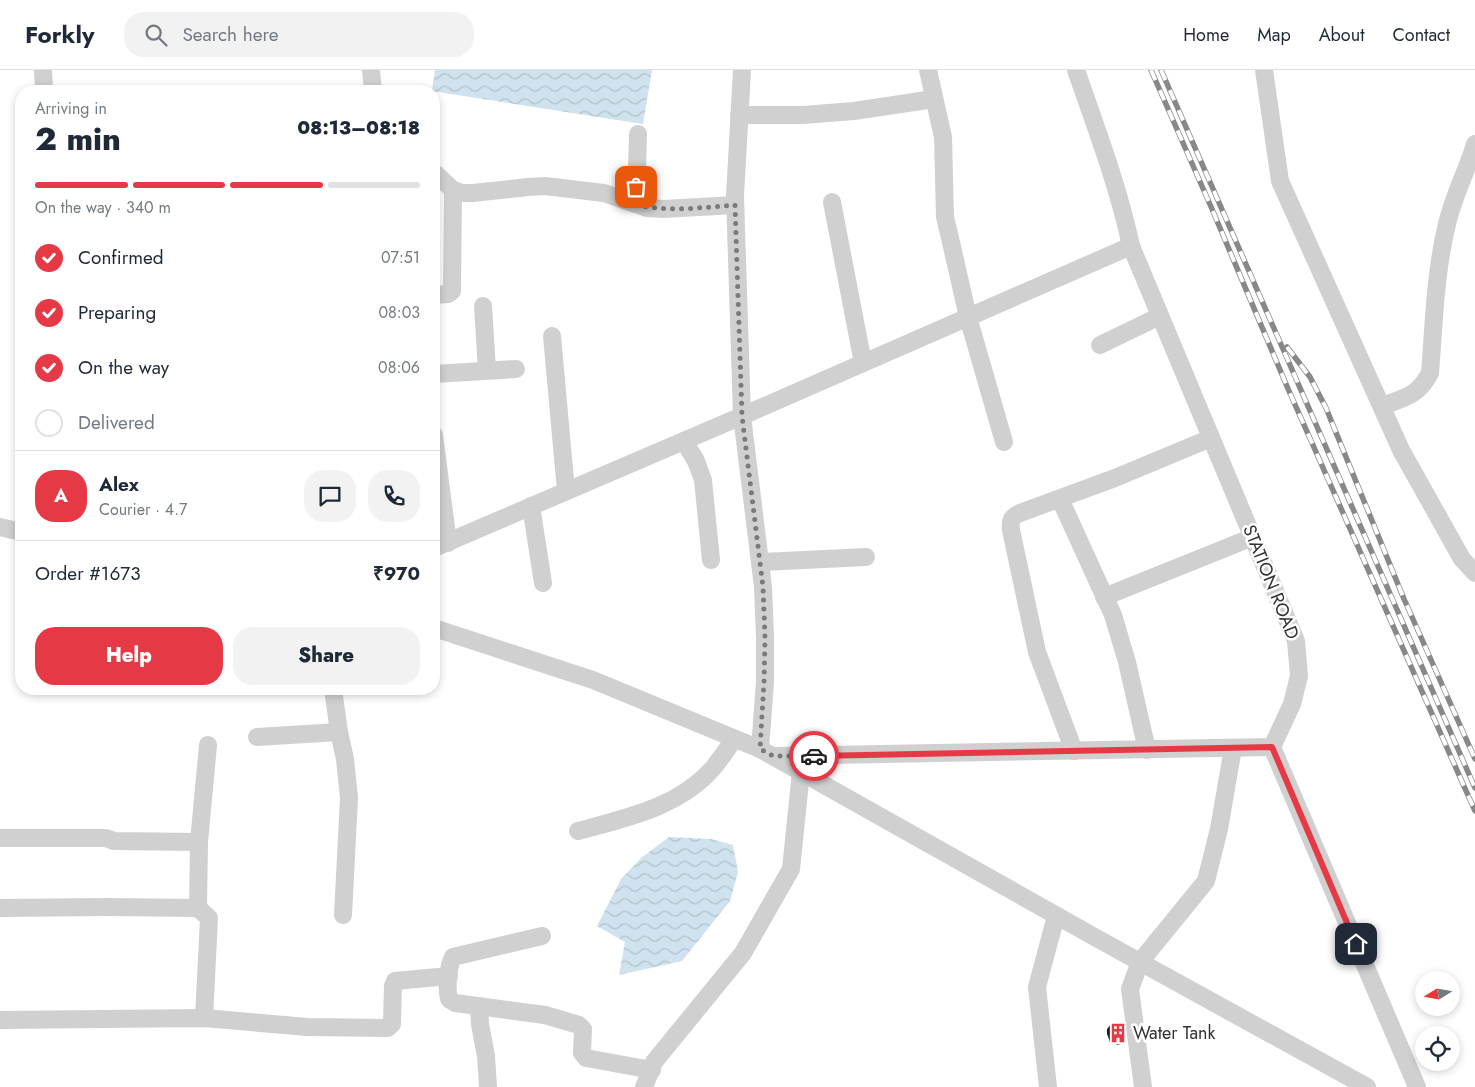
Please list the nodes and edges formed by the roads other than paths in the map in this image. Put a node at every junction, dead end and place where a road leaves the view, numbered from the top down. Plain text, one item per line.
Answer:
1 (42, 70) edge
2 (371, 70) edge
3 (742, 70) edge
4 (928, 70) edge
5 (1076, 70) edge
6 (1264, 70) edge
7 (43, 85) edge
8 (372, 85) edge
9 (934, 98) junction
10 (739, 115) junction
11 (638, 134) dead end
12 (1475, 144) edge
13 (440, 178) edge
14 (453, 190) junction
15 (832, 202) dead end
16 (636, 204) junction
17 (735, 205) junction
18 (1131, 246) junction
19 (440, 294) edge
20 (483, 306) dead end
21 (1160, 316) junction
22 (968, 317) junction
23 (552, 336) dead end
24 (1100, 345) dead end
25 (863, 363) junction
26 (516, 369) dead end
27 (487, 370) junction
28 (440, 374) edge
29 (1382, 406) junction
30 (742, 416) junction
31 (1211, 438) junction
32 (684, 441) junction
33 (1004, 442) dead end
34 (566, 491) junction
35 (1060, 499) junction
36 (531, 506) junction
37 (0, 528) edge
38 (440, 529) edge
39 (15, 531) edge
40 (1253, 537) junction
41 (441, 545) edge
42 (866, 557) dead end
43 (711, 560) dead end
44 (760, 562) junction
45 (1475, 573) edge
46 (542, 583) dead end
47 (1104, 597) junction
48 (440, 630) edge
49 (334, 695) edge
50 (339, 732) junction
51 (257, 737) dead end
52 (734, 739) junction
53 (208, 745) dead end
54 (1272, 747) junction
55 (1233, 748) junction
56 (1147, 750) junction
57 (1074, 751) junction
58 (766, 753) junction
59 (800, 772) junction
60 (578, 832) dead end
61 (0, 838) edge
62 (200, 842) junction
63 (0, 908) edge
64 (198, 908) junction
65 (343, 915) dead end
66 (1056, 916) junction
67 (542, 936) dead end
68 (1140, 962) junction
69 (450, 976) junction
70 (479, 1006) junction
71 (204, 1018) junction
72 (0, 1020) edge
73 (652, 1070) junction
74 (488, 1087) edge
75 (644, 1087) edge
76 (1048, 1087) edge
77 (1143, 1087) edge
78 (1367, 1087) edge
79 (1416, 1087) edge

1 - 7 street
2 - 8 street
3 - 10 street
4 - 9 street
5 - 18 street, STATION ROAD
6 - 29 street
9 - 10 street
9 - 22 street
10 - 17 street
11 - 16 street
12 - 29 street
13 - 14 street
14 - 16 street
14 - 19 street
15 - 25 street
16 - 17 street
17 - 30 street
18 - 21 street, STATION ROAD
18 - 22 street
20 - 27 street
21 - 24 street
21 - 31 street, STATION ROAD
22 - 25 street
22 - 33 street
23 - 34 street
25 - 30 street
26 - 27 street
27 - 28 street
29 - 45 street
30 - 32 street
30 - 44 street
31 - 35 street
31 - 40 street, STATION ROAD
32 - 34 street
32 - 43 street
34 - 36 street
35 - 47 street
35 - 57 street
36 - 41 street
36 - 46 street
37 - 39 street
38 - 41 street
40 - 47 street
40 - 54 street, STATION ROAD
42 - 44 street
44 - 58 street
47 - 56 street
48 - 52 street
49 - 50 street
50 - 51 street
50 - 65 street
52 - 58 street
52 - 60 street
53 - 62 street
54 - 55 street
54 - 79 street
55 - 56 street
55 - 68 street
56 - 57 street
57 - 58 street
58 - 59 street
59 - 66 street
59 - 73 street
61 - 62 street
62 - 64 street
63 - 64 street
64 - 71 street
66 - 68 street
66 - 76 street
67 - 69 street
68 - 77 street
68 - 78 street
69 - 70 street
69 - 71 street
70 - 73 street
70 - 74 street
71 - 72 street
73 - 75 street

